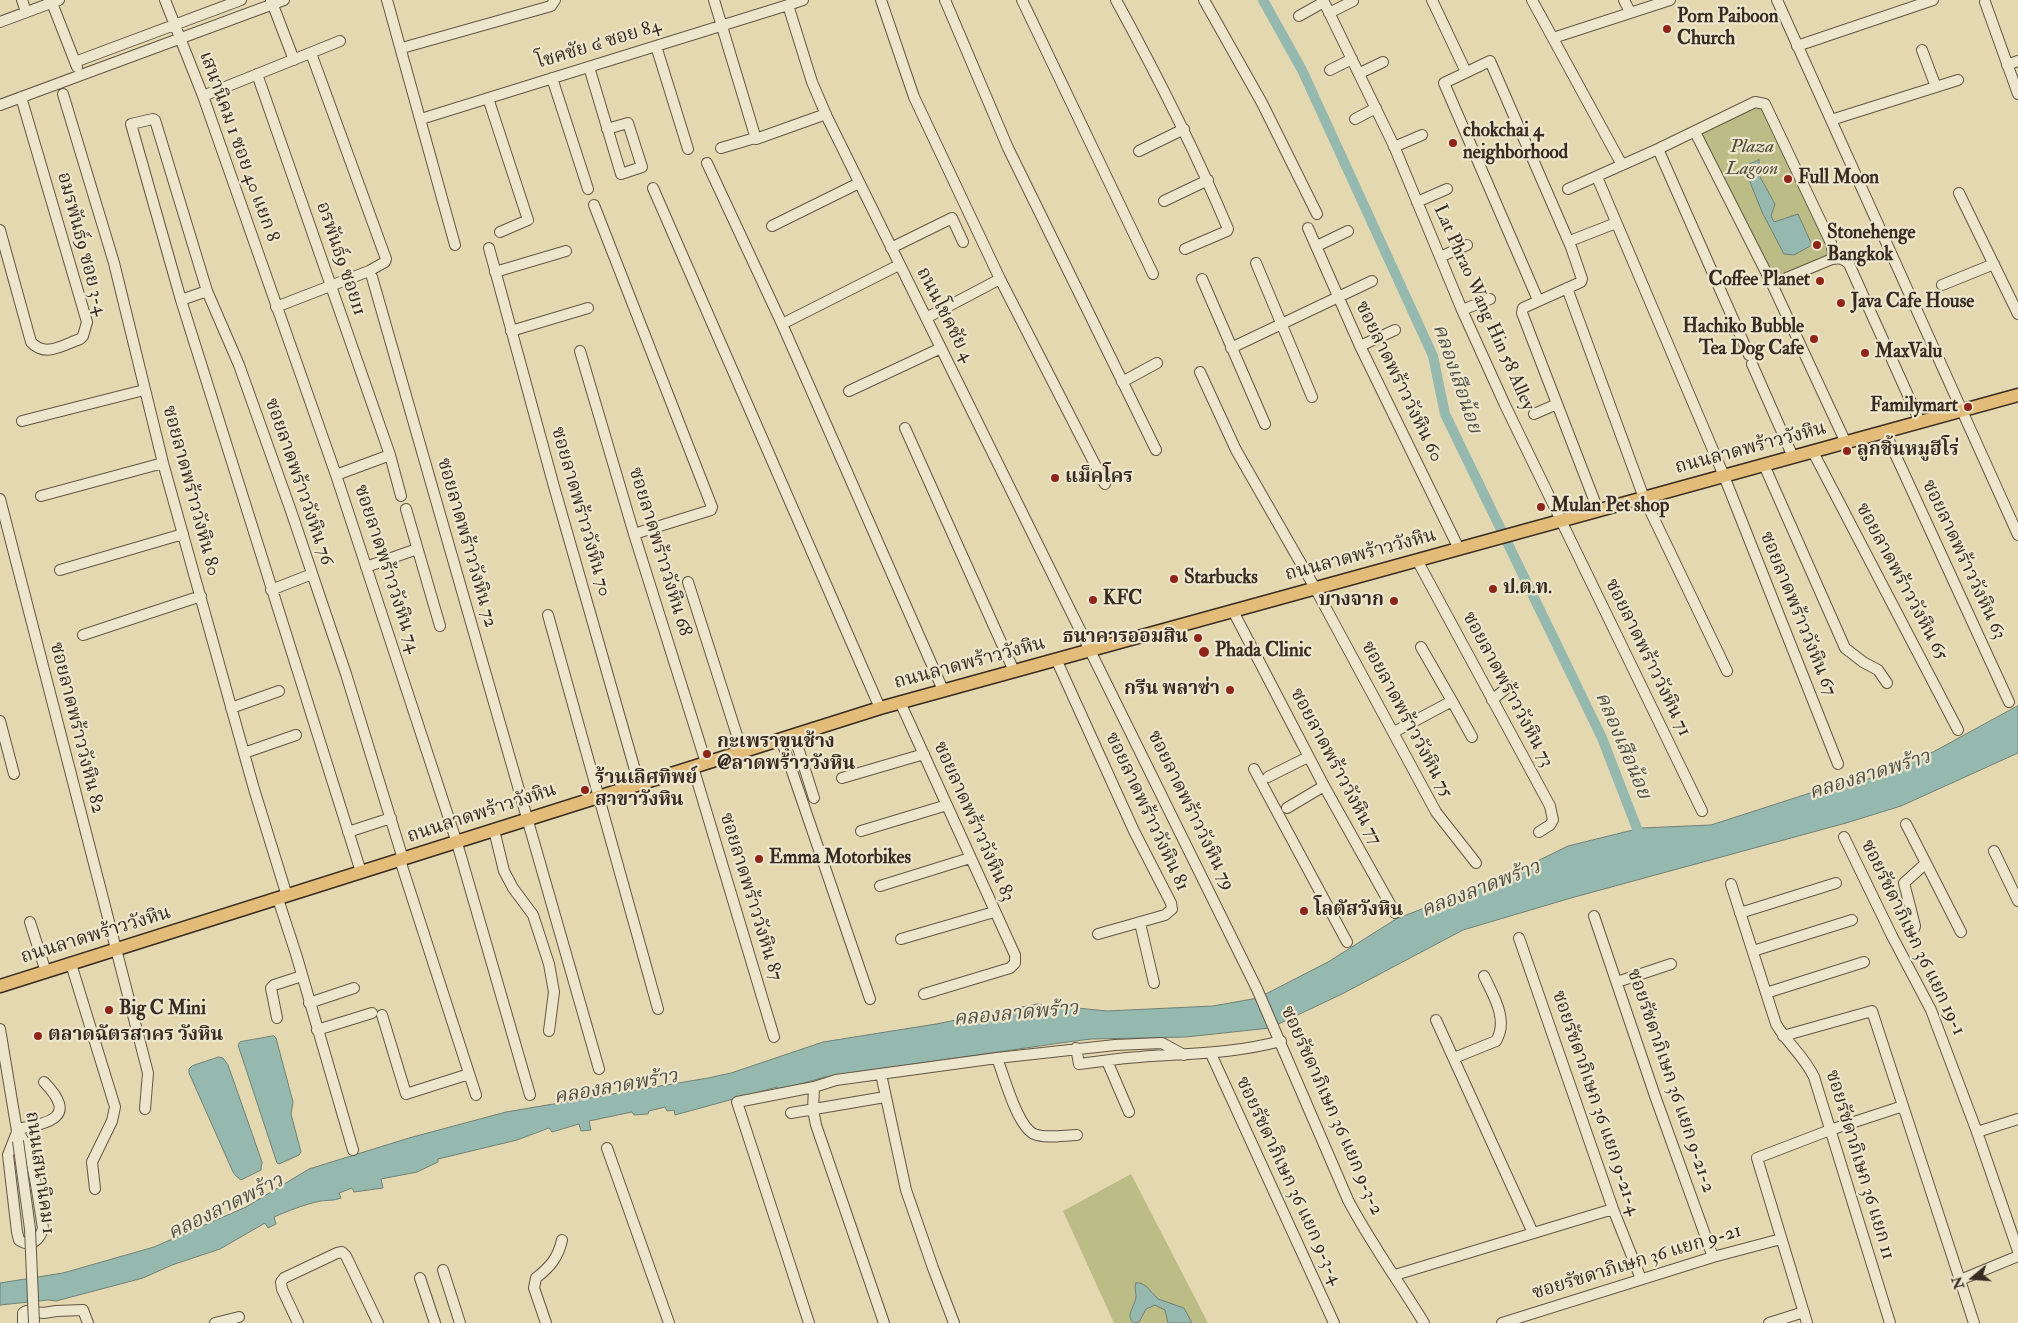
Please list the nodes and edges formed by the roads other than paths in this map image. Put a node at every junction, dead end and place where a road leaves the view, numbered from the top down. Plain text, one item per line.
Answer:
1 (22, 0) edge
2 (165, 0) edge
3 (240, 0) edge
4 (284, 0) edge
5 (387, 0) edge
6 (555, 0) edge
7 (714, 0) edge
8 (803, 0) edge
9 (880, 0) edge
10 (945, 0) edge
11 (1022, 0) edge
12 (1116, 0) edge
13 (1204, 0) edge
14 (1432, 0) edge
15 (1532, 0) edge
16 (1624, 0) edge
17 (1670, 0) edge
18 (1777, 0) edge
19 (1933, 0) edge
20 (56, 1) edge
21 (1323, 1) edge
22 (1353, 1) edge
23 (272, 2) edge
24 (1985, 2) dead end
25 (788, 5) junction
26 (26, 12) junction
27 (1630, 12) junction
28 (1329, 13) junction
29 (1299, 16) dead end
30 (0, 22) edge
31 (175, 25) junction
32 (721, 26) junction
33 (180, 38) junction
34 (1553, 38) junction
35 (340, 41) dead end
36 (656, 46) junction
37 (1797, 46) junction
38 (402, 48) junction
39 (1922, 50) dead end
40 (311, 53) junction
41 (1352, 59) junction
42 (294, 60) junction
43 (2018, 61) edge
44 (75, 62) junction
45 (1383, 62) dead end
46 (2007, 65) junction
47 (589, 67) junction
48 (1330, 70) dead end
49 (1466, 72) junction
50 (257, 74) junction
51 (1360, 74) junction
52 (80, 76) junction
53 (552, 78) junction
54 (1958, 80) dead end
55 (1936, 87) junction
56 (62, 94) dead end
57 (2018, 94) edge
58 (203, 96) junction
59 (21, 97) junction
60 (488, 98) junction
61 (0, 105) edge
62 (1376, 108) junction
63 (826, 114) junction
64 (421, 119) junction
65 (1355, 119) dead end
66 (1832, 120) junction
67 (607, 129) junction
68 (1184, 129) junction
69 (1695, 132) junction
70 (1422, 135) dead end
71 (755, 138) junction
72 (1394, 147) junction
73 (721, 148) dead end
74 (688, 149) dead end
75 (1658, 149) junction
76 (1139, 151) dead end
77 (706, 163) dead end
78 (1622, 165) junction
79 (1597, 177) junction
80 (1208, 180) junction
81 (859, 183) junction
82 (588, 188) dead end
83 (653, 188) dead end
84 (1446, 188) dead end
85 (1568, 189) dead end
86 (1959, 193) dead end
87 (1164, 201) dead end
88 (1417, 202) junction
89 (594, 205) dead end
90 (1317, 214) dead end
91 (1616, 223) junction
92 (772, 226) dead end
93 (1308, 228) dead end
94 (0, 230) edge
95 (1348, 231) dead end
96 (500, 232) dead end
97 (1575, 239) dead end
98 (963, 242) dead end
99 (455, 245) dead end
100 (1467, 245) dead end
101 (1317, 246) junction
102 (489, 248) dead end
103 (891, 248) junction
104 (1185, 249) dead end
105 (566, 251) dead end
106 (1440, 257) junction
107 (1832, 259) junction
108 (1256, 263) dead end
109 (1994, 264) junction
110 (899, 266) junction
111 (495, 272) junction
112 (1153, 274) dead end
113 (372, 277) dead end
114 (1000, 279) junction
115 (1202, 279) dead end
116 (1372, 282) dead end
117 (1772, 284) junction
118 (1942, 285) dead end
119 (331, 286) junction
120 (1567, 288) junction
121 (207, 291) junction
122 (1338, 298) junction
123 (1490, 299) dead end
124 (181, 300) junction
125 (1538, 300) junction
126 (276, 307) junction
127 (588, 308) dead end
128 (1462, 310) junction
129 (2018, 314) edge
130 (926, 318) junction
131 (782, 324) junction
132 (1282, 325) junction
133 (1395, 330) dead end
134 (511, 331) junction
135 (1360, 346) junction
136 (941, 348) junction
137 (1231, 348) junction
138 (580, 351) dead end
139 (1157, 363) dead end
140 (1200, 372) dead end
141 (1122, 382) junction
142 (144, 390) junction
143 (849, 391) dead end
144 (2018, 395) edge
145 (1312, 398) dead end
146 (1557, 404) junction
147 (1964, 411) junction
148 (1534, 414) dead end
149 (22, 421) dead end
150 (1920, 422) junction
151 (1265, 424) dead end
152 (904, 428) dead end
153 (1885, 432) junction
154 (1846, 442) junction
155 (1156, 450) dead end
156 (1813, 452) junction
157 (390, 455) junction
158 (1794, 457) junction
159 (163, 463) junction
160 (1764, 465) junction
161 (336, 475) junction
162 (1724, 476) junction
163 (1105, 484) dead end
164 (41, 496) dead end
165 (402, 496) dead end
166 (1644, 498) junction
167 (0, 499) edge
168 (406, 509) dead end
169 (1598, 510) junction
170 (1560, 521) junction
171 (183, 534) junction
172 (634, 534) junction
173 (2018, 535) edge
174 (1459, 548) junction
175 (417, 549) junction
176 (1417, 560) junction
177 (366, 567) junction
178 (60, 570) dead end
179 (312, 574) junction
180 (688, 582) dead end
181 (1314, 588) junction
182 (271, 590) junction
183 (201, 596) junction
184 (1233, 611) junction
185 (548, 615) dead end
186 (440, 626) dead end
187 (83, 635) dead end
188 (1421, 647) dead end
189 (1091, 650) junction
190 (1056, 660) junction
191 (1014, 671) junction
192 (1727, 671) dead end
193 (1887, 683) dead end
194 (1509, 686) dead end
195 (943, 690) junction
196 (280, 691) dead end
197 (1492, 700) junction
198 (1452, 701) junction
199 (900, 702) junction
200 (2009, 702) dead end
201 (231, 708) junction
202 (880, 708) junction
203 (0, 721) edge
204 (1958, 730) dead end
205 (1394, 732) junction
206 (296, 735) dead end
207 (794, 735) junction
208 (1472, 736) dead end
209 (781, 739) junction
210 (742, 751) junction
211 (244, 753) junction
212 (924, 754) junction
213 (1308, 756) junction
214 (1838, 764) dead end
215 (700, 765) junction
216 (1254, 769) dead end
217 (14, 774) dead end
218 (1268, 777) dead end
219 (842, 778) dead end
220 (639, 784) junction
221 (1324, 786) junction
222 (599, 797) junction
223 (814, 798) dead end
224 (947, 805) junction
225 (1287, 808) dead end
226 (1702, 811) dead end
227 (391, 818) junction
228 (526, 820) junction
229 (1906, 824) dead end
230 (494, 830) junction
231 (861, 831) dead end
232 (348, 832) junction
233 (1539, 832) dead end
234 (1844, 837) dead end
235 (457, 843) junction
236 (1994, 851) dead end
237 (970, 858) junction
238 (402, 859) junction
239 (1476, 863) dead end
240 (1925, 864) junction
241 (361, 872) junction
242 (1836, 883) dead end
243 (1731, 884) dead end
244 (880, 886) dead end
245 (282, 897) junction
246 (2018, 901) edge
247 (994, 912) junction
248 (1395, 913) dead end
249 (1740, 913) junction
250 (1594, 916) dead end
251 (1852, 920) dead end
252 (30, 922) dead end
253 (1140, 923) junction
254 (1914, 929) dead end
255 (1961, 932) dead end
256 (1098, 934) dead end
257 (1519, 938) dead end
258 (901, 940) dead end
259 (1347, 942) dead end
260 (115, 950) junction
261 (1752, 951) junction
262 (1864, 962) dead end
263 (71, 964) junction
264 (1671, 964) dead end
265 (46, 972) junction
266 (302, 976) junction
267 (1484, 976) dead end
268 (1616, 982) junction
269 (1154, 984) dead end
270 (0, 986) edge
271 (354, 988) dead end
272 (1257, 989) joint
273 (1766, 993) junction
274 (924, 994) dead end
275 (870, 1000) dead end
276 (309, 1002) junction
277 (658, 1009) dead end
278 (278, 1018) dead end
279 (1436, 1020) dead end
280 (316, 1030) junction
281 (549, 1031) dead end
282 (0, 1032) edge
283 (1783, 1036) junction
284 (774, 1037) dead end
285 (1281, 1041) junction
286 (1076, 1048) junction
287 (1184, 1054) junction
288 (1211, 1054) junction
289 (997, 1058) junction
290 (1454, 1058) junction
291 (1107, 1061) junction
292 (599, 1069) dead end
293 (469, 1074) junction
294 (880, 1074) junction
295 (44, 1082) dead end
296 (814, 1087) junction
297 (530, 1094) dead end
298 (476, 1095) dead end
299 (885, 1097) junction
300 (1903, 1106) junction
301 (145, 1109) dead end
302 (813, 1110) junction
303 (1129, 1112) dead end
304 (791, 1113) dead end
305 (2018, 1119) edge
306 (1830, 1130) junction
307 (1977, 1132) junction
308 (17, 1134) junction
309 (1077, 1135) dead end
310 (607, 1148) dead end
311 (352, 1150) dead end
312 (95, 1189) dead end
313 (1612, 1209) junction
314 (1533, 1233) junction
315 (1782, 1239) junction
316 (562, 1240) dead end
317 (2018, 1251) edge
318 (2018, 1256) edge
319 (1713, 1257) junction
320 (442, 1270) dead end
321 (1395, 1275) junction
322 (420, 1278) dead end
323 (1640, 1279) junction
324 (1960, 1280) junction
325 (1804, 1312) junction
326 (239, 1316) dead end
327 (43, 1318) edge
328 (24, 1323) edge
329 (34, 1323) edge
330 (88, 1323) edge
331 (215, 1323) edge
332 (298, 1323) edge
333 (378, 1323) edge
334 (435, 1323) edge
335 (460, 1323) edge
336 (546, 1323) edge
337 (669, 1323) edge
338 (810, 1323) edge
339 (884, 1323) edge
340 (954, 1323) edge
341 (1334, 1323) edge
342 (1424, 1323) edge
343 (1502, 1323) edge
344 (1769, 1323) edge
345 (1807, 1323) edge
346 (1890, 1323) edge
347 (1974, 1323) edge

1 - 26 street
2 - 31 street, เสนานิคม 1 ซอย 40 แยก 8
3 - 31 street
4 - 23 street
5 - 38 street
6 - 38 street
7 - 32 street
8 - 25 street
9 - 114 street
10 - 141 street
11 - 112 street
12 - 68 street
13 - 90 street
14 - 49 street
15 - 34 street
16 - 27 street
17 - 27 street
18 - 37 street
19 - 37 street
20 - 26 street
20 - 44 street
21 - 28 street, Lat Phrao Wang Hin 58 Alley
21 - 29 street
22 - 28 street
23 - 33 street
23 - 42 street
24 - 46 street
25 - 32 street, โชคชัย ๔ ซอย 84
25 - 63 street, ถนนโชคชัย 4
26 - 30 street
27 - 34 street
28 - 41 street, Lat Phrao Wang Hin 58 Alley
31 - 33 street, เสนานิคม 1 ซอย 40 แยก 8
31 - 44 street
32 - 36 street, โชคชัย ๔ ซอย 84
32 - 71 street
33 - 52 street
33 - 58 street, เสนานิคม 1 ซอย 40 แยก 8
34 - 78 street
35 - 40 street
36 - 47 street, โชคชัย ๔ ซอย 84
36 - 74 street
37 - 66 street
38 - 64 street
39 - 55 street
40 - 42 street
40 - 119 street
41 - 48 street
41 - 51 street, Lat Phrao Wang Hin 58 Alley
42 - 50 street
43 - 46 street
44 - 52 street
45 - 51 street
46 - 57 street
47 - 53 street, โชคชัย ๔ ซอย 84
47 - 67 street
49 - 120 street
49 - 125 street
50 - 58 street
50 - 119 street, อรพันธ์9 ซอย11
51 - 62 street, Lat Phrao Wang Hin 58 Alley
52 - 59 street
53 - 60 street, โชคชัย ๔ ซอย 84
53 - 82 street
54 - 55 street
55 - 66 street
56 - 142 street, ซอยลาดพร้าววังหิน 80
58 - 126 street, เสนานิคม 1 ซอย 40 แยก 8
59 - 61 street
59 - 94 street, อมรพันธ์9 ซอย 3-4
60 - 64 street, โชคชัย ๔ ซอย 84
60 - 96 street
62 - 65 street
62 - 72 street, Lat Phrao Wang Hin 58 Alley
63 - 71 street
63 - 81 street, ถนนโชคชัย 4
64 - 99 street
66 - 147 street
67 - 67 street
68 - 76 street
68 - 80 street
69 - 75 street
69 - 107 street
69 - 117 street
70 - 72 street
71 - 73 street
72 - 88 street, Lat Phrao Wang Hin 58 Alley
75 - 78 street
75 - 158 street
77 - 131 street
78 - 79 street
79 - 85 street
79 - 91 street, ซอยลาดพร้าววังหิน 67
80 - 87 street
80 - 104 street
81 - 92 street
81 - 103 street, ถนนโชคชัย 4
83 - 202 street
84 - 88 street
86 - 109 street
88 - 106 street, Lat Phrao Wang Hin 58 Alley
89 - 172 street
91 - 97 street
91 - 162 street, ซอยลาดพร้าววังหิน 67
93 - 101 street, ซอยลาดพร้าววังหิน 60
95 - 101 street
98 - 103 street
100 - 106 street
101 - 122 street, ซอยลาดพร้าววังหิน 60
102 - 111 street, ซอยลาดพร้าววังหิน 70
103 - 110 street, ถนนโชคชัย 4
105 - 111 street
106 - 128 street, Lat Phrao Wang Hin 58 Alley
107 - 117 street
107 - 150 street
108 - 132 street
109 - 118 street
109 - 129 street
110 - 130 street, ถนนโชคชัย 4
110 - 131 street
111 - 134 street, ซอยลาดพร้าววังหิน 70
113 - 228 street, ซอยลาดพร้าววังหิน 72
114 - 130 street
114 - 163 street
115 - 137 street
116 - 122 street
117 - 154 street
119 - 126 street
119 - 157 street, อรพันธ์9 ซอย11
120 - 125 street
120 - 166 street
121 - 124 street
121 - 124 street, ซอยลาดพร้าววังหิน 76
121 - 179 street, ซอยลาดพร้าววังหิน 76
122 - 132 street
122 - 135 street, ซอยลาดพร้าววังหิน 60
123 - 128 street
124 - 182 street
125 - 146 street
126 - 161 street, ซอยลาดพร้าววังหิน 74
127 - 134 street
128 - 170 street, Lat Phrao Wang Hin 58 Alley
130 - 136 street, ถนนโชคชัย 4
131 - 195 street
132 - 137 street
132 - 145 street
133 - 135 street
134 - 220 street, ซอยลาดพร้าววังหิน 70
135 - 174 street, ซอยลาดพร้าววังหิน 60
136 - 143 street
136 - 189 street, ถนนโชคชัย 4
137 - 151 street
138 - 172 street, ซอยลาดพร้าววังหิน 68
139 - 141 street
140 - 181 street, ซอยลาดพร้าววังหิน 75
141 - 155 street
142 - 149 street
142 - 159 street, ซอยลาดพร้าววังหิน 80
144 - 147 main road, ถนนลาดพร้าววังหิน
146 - 148 street
146 - 169 street
147 - 150 main road, ถนนลาดพร้าววังหิน
147 - 173 street
150 - 153 main road, ถนนลาดพร้าววังหิน
152 - 191 street
153 - 154 main road, ถนนลาดพร้าววังหิน
153 - 200 street, ซอยลาดพร้าววังหิน 63
154 - 156 main road, ถนนลาดพร้าววังหิน
156 - 158 main road, ถนนลาดพร้าววังหิน
156 - 204 street, ซอยลาดพร้าววังหิน 65
157 - 161 street
157 - 165 street, อรพันธ์9 ซอย11
158 - 160 main road, ถนนลาดพร้าววังหิน
159 - 164 street
159 - 171 street, ซอยลาดพร้าววังหิน 80
160 - 162 main road, ถนนลาดพร้าววังหิน
160 - 193 street
161 - 177 street, ซอยลาดพร้าววังหิน 74
162 - 166 main road, ถนนลาดพร้าววังหิน
162 - 214 street, ซอยลาดพร้าววังหิน 67
166 - 169 main road, ถนนลาดพร้าววังหิน
166 - 192 street
167 - 260 street, ซอยลาดพร้าววังหิน 82
168 - 175 street
169 - 170 main road, ถนนลาดพร้าววังหิน
170 - 174 main road, ถนนลาดพร้าววังหิน
170 - 226 street, ซอยลาดพร้าววังหิน 71
171 - 178 street
171 - 183 street, ซอยลาดพร้าววังหิน 80
172 - 215 street, ซอยลาดพร้าววังหิน 68
174 - 176 main road, ถนนลาดพร้าววังหิน
175 - 177 street
175 - 186 street
176 - 181 main road, ถนนลาดพร้าววังหิน
176 - 197 street, ซอยลาดพร้าววังหิน 73
177 - 235 street, ซอยลาดพร้าววังหิน 74
179 - 182 street
179 - 227 street, ซอยลาดพร้าววังหิน 76
180 - 210 street
181 - 184 main road, ถนนลาดพร้าววังหิน
181 - 205 street, ซอยลาดพร้าววังหิน 75
182 - 232 street
183 - 187 street
183 - 201 street, ซอยลาดพร้าววังหิน 80
184 - 189 main road, ถนนลาดพร้าววังหิน
184 - 213 street, ซอยลาดพร้าววังหิน 77
185 - 222 street
188 - 198 street
189 - 190 main road, ถนนลาดพร้าววังหิน
189 - 272 street, ซอยลาดพร้าววังหิน 79
190 - 191 main road, ถนนลาดพร้าววังหิน
190 - 253 street, ซอยลาดพร้าววังหิน 81
191 - 195 main road, ถนนลาดพร้าววังหิน
194 - 197 street
195 - 199 main road, ถนนลาดพร้าววังหิน
196 - 201 street
197 - 233 street, ซอยลาดพร้าววังหิน 73
198 - 205 street
198 - 208 street
199 - 202 main road, ถนนลาดพร้าววังหิน
199 - 212 street, ซอยลาดพร้าววังหิน 83
201 - 211 street, ซอยลาดพร้าววังหิน 80
202 - 207 main road, ถนนลาดพร้าววังหิน
203 - 217 street
205 - 239 street, ซอยลาดพร้าววังหิน 75
206 - 211 street
207 - 209 main road, ถนนลาดพร้าววังหิน
207 - 223 street
209 - 210 main road, ถนนลาดพร้าววังหิน
209 - 275 street
210 - 215 main road, ถนนลาดพร้าววังหิน
211 - 245 street, ซอยลาดพร้าววังหิน 80
212 - 219 street
212 - 224 street, ซอยลาดพร้าววังหิน 83
213 - 218 street
213 - 221 street, ซอยลาดพร้าววังหิน 77
215 - 220 main road, ถนนลาดพร้าววังหิน
215 - 284 street, ซอยลาดพร้าววังหิน 87
216 - 259 street
220 - 222 main road, ถนนลาดพร้าววังหิน
221 - 225 street
221 - 248 street, ซอยลาดพร้าววังหิน 77
222 - 228 main road, ถนนลาดพร้าววังหิน
222 - 277 street
224 - 231 street
224 - 237 street, ซอยลาดพร้าววังหิน 83
227 - 232 street
227 - 238 street, ซอยลาดพร้าววังหิน 76
228 - 230 main road, ถนนลาดพร้าววังหิน
228 - 292 street, ซอยลาดพร้าววังหิน 72
229 - 240 street
230 - 235 main road, ถนนลาดพร้าววังหิน
230 - 281 street
232 - 241 street
234 - 307 street, ซอยรัชดาภิเษก 36 แยก 19-1
235 - 238 main road, ถนนลาดพร้าววังหิน
235 - 297 street, ซอยลาดพร้าววังหิน 74
236 - 246 street
237 - 244 street
237 - 247 street, ซอยลาดพร้าววังหิน 83
238 - 241 main road, ถนนลาดพร้าววังหิน
238 - 293 street, ซอยลาดพร้าววังหิน 76
240 - 254 street
240 - 255 street
241 - 245 main road, ถนนลาดพร้าววังหิน
242 - 249 street
243 - 249 street, ซอยรัชดาภิเษก 36 แยก 11
245 - 260 main road, ถนนลาดพร้าววังหิน
245 - 266 street, ซอยลาดพร้าววังหิน 80
247 - 258 street
247 - 274 street, ซอยลาดพร้าววังหิน 83
249 - 261 street, ซอยรัชดาภิเษก 36 แยก 11
250 - 268 street, ซอยรัชดาภิเษก 36 แยก 9-21-2
251 - 261 street
252 - 265 street
253 - 256 street, ซอยลาดพร้าววังหิน 81
253 - 269 street
257 - 313 street, ซอยรัชดาภิเษก 36 แยก 9-21-4
260 - 263 main road, ถนนลาดพร้าววังหิน
260 - 301 street, ซอยลาดพร้าววังหิน 82
261 - 273 street, ซอยรัชดาภิเษก 36 แยก 11
262 - 273 street
263 - 265 main road, ถนนลาดพร้าววังหิน
263 - 312 street
264 - 268 street
265 - 270 main road, ถนนลาดพร้าววังหิน
266 - 276 street, ซอยลาดพร้าววังหิน 80
266 - 278 street
267 - 290 street
268 - 319 street, ซอยรัชดาภิเษก 36 แยก 9-21-2
271 - 276 street
272 - 285 street, ซอยรัชดาภิเษก 36 แยก 9-3-2
273 - 283 street, ซอยรัชดาภิเษก 36 แยก 11
276 - 280 street, ซอยลาดพร้าววังหิน 80
279 - 290 street
280 - 293 street
280 - 311 street, ซอยลาดพร้าววังหิน 80
282 - 308 street, ถนนเสนานิคม 1
283 - 300 street
283 - 306 street, ซอยรัชดาภิเษก 36 แยก 11
285 - 288 street
285 - 321 street, ซอยรัชดาภิเษก 36 แยก 9-3-2
286 - 287 street
286 - 289 street
286 - 291 street
287 - 288 street
287 - 291 street
288 - 341 street, ซอยรัชดาภิเษก 36 แยก 9-3-4
289 - 294 street
289 - 309 street
290 - 314 street
291 - 303 street
293 - 298 street, ซอยลาดพร้าววังหิน 76
294 - 296 street
294 - 299 street
295 - 308 street
296 - 302 street
296 - 338 street
299 - 302 street
299 - 340 street
300 - 306 street
300 - 324 street
302 - 304 street
302 - 339 street
305 - 307 street
306 - 315 street
306 - 346 street, ซอยรัชดาภิเษก 36 แยก 11
307 - 317 street, ซอยรัชดาภิเษก 36 แยก 19-1
308 - 308 street
308 - 329 street, ถนนเสนานิคม 1, bridge
310 - 337 street
313 - 314 street
313 - 323 street, ซอยรัชดาภิเษก 36 แยก 9-21-4
314 - 321 street
315 - 319 street, ซอยรัชดาภิเษก 36 แยก 9-21
315 - 325 street
316 - 336 street
318 - 324 street
319 - 323 street, ซอยรัชดาภิเษก 36 แยก 9-21
320 - 335 street
321 - 342 street, ซอยรัชดาภิเษก 36 แยก 9-3-2
322 - 334 street
323 - 343 street, ซอยรัชดาภิเษก 36 แยก 9-21
324 - 347 street
325 - 344 street
325 - 345 street
326 - 331 street
327 - 328 street
327 - 330 street
332 - 333 street

